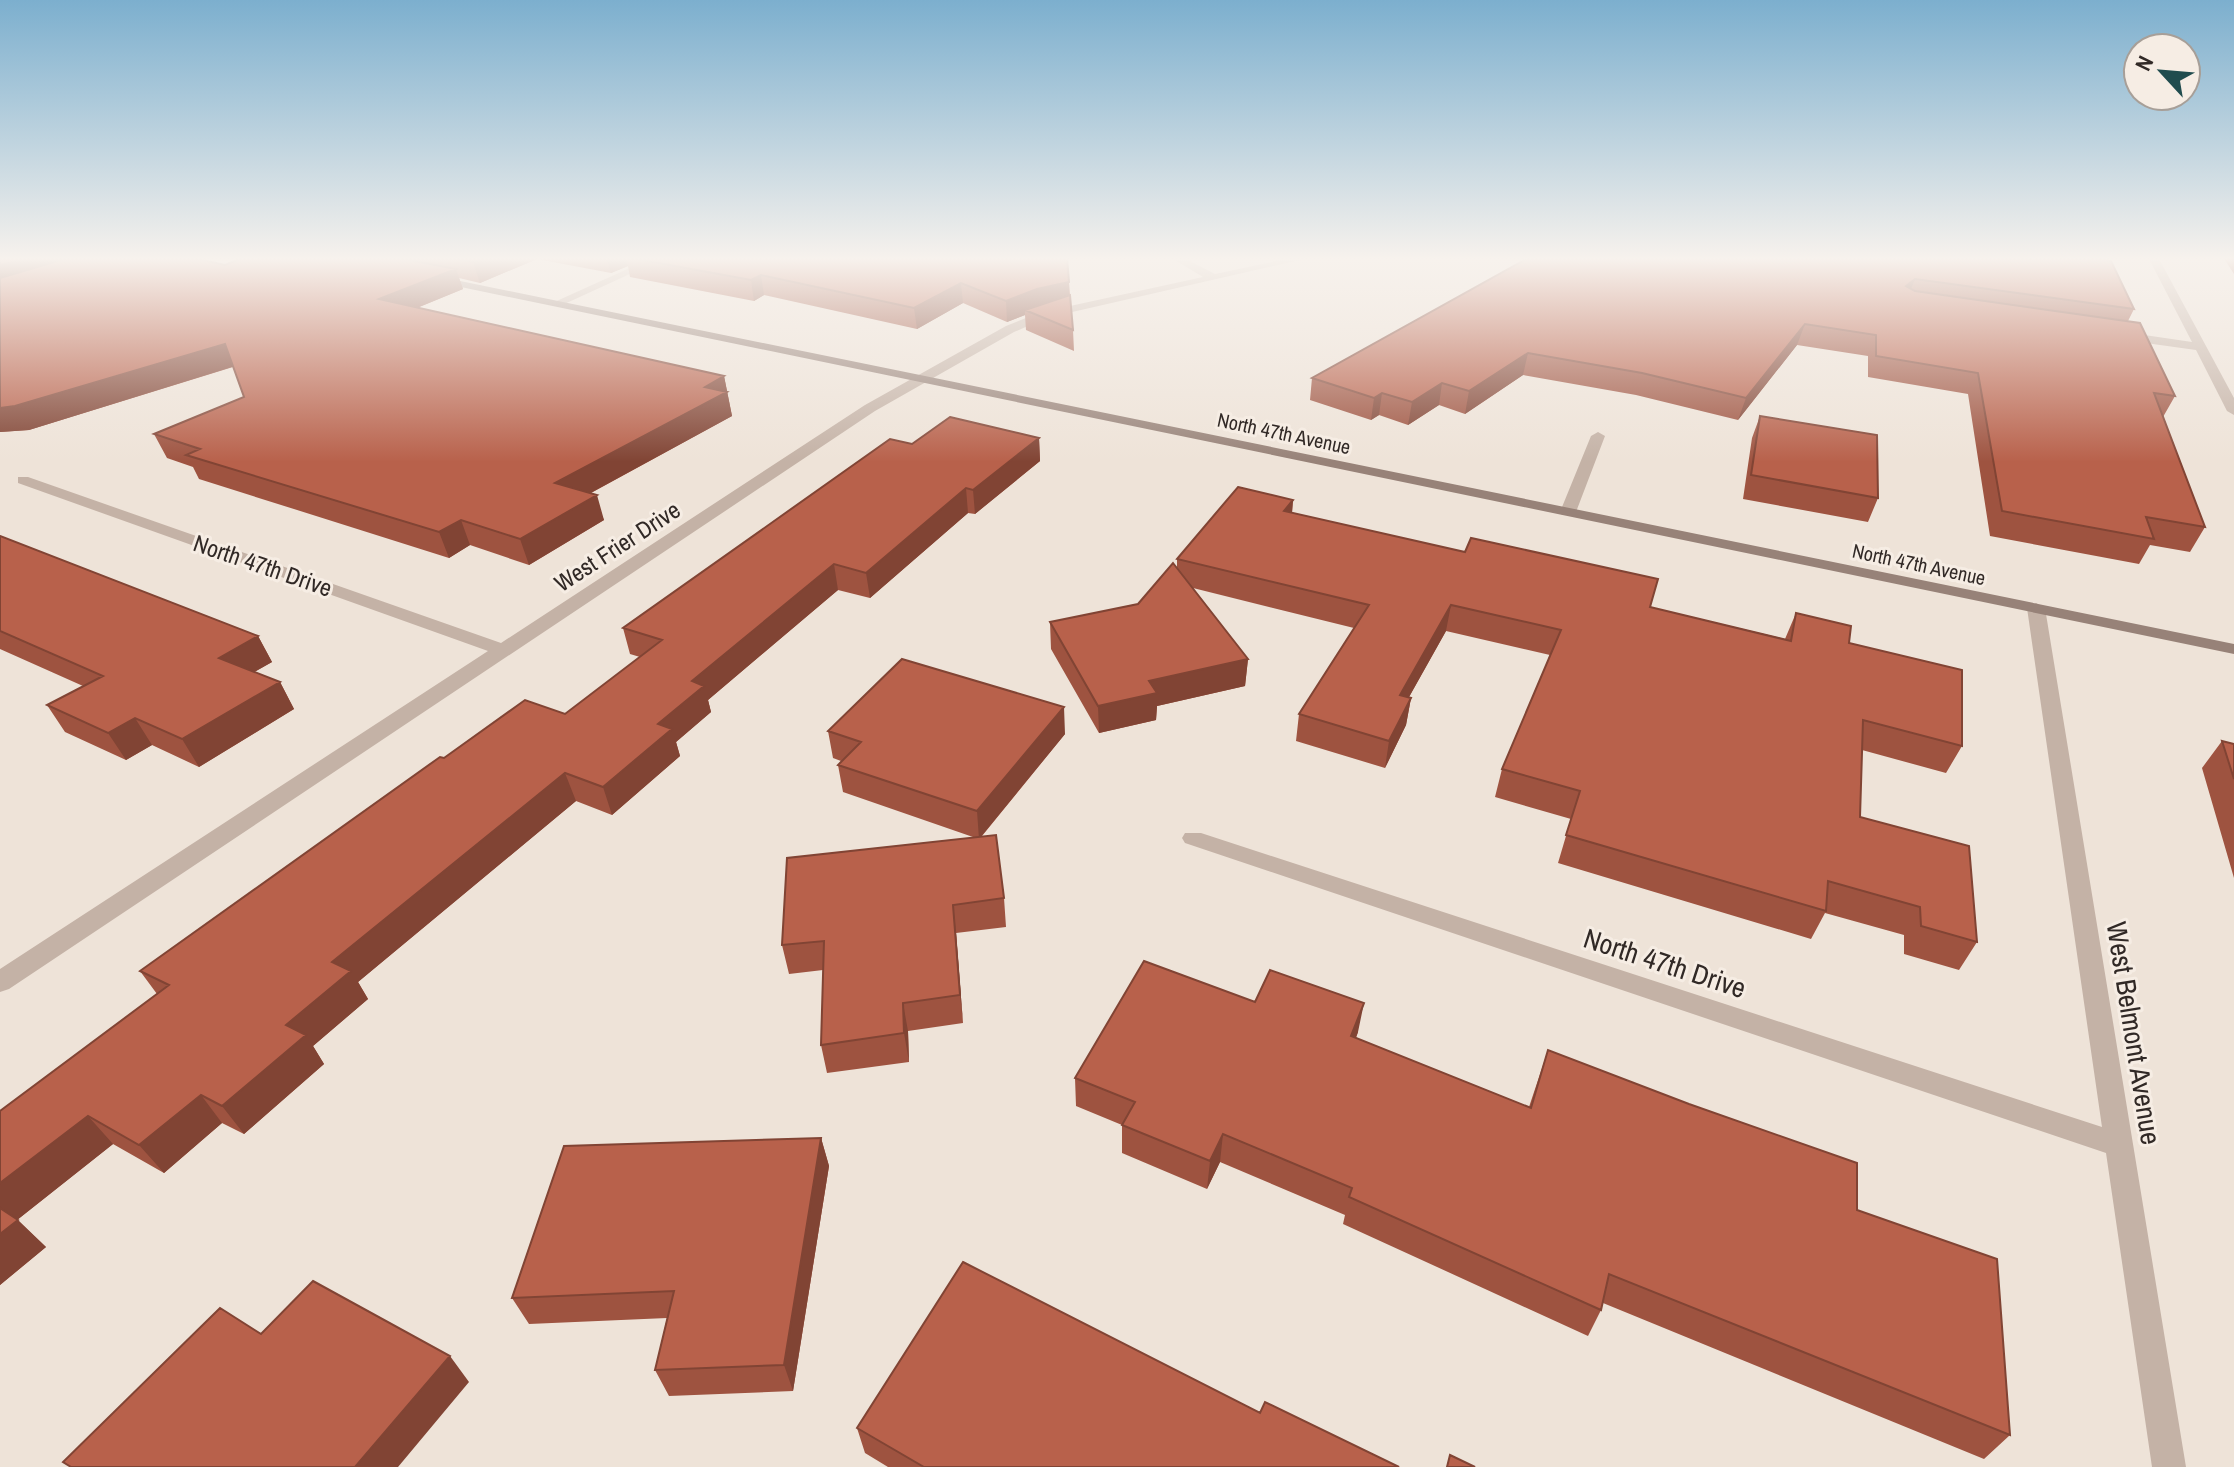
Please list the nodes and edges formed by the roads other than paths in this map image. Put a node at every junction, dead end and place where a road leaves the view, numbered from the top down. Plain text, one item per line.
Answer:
1 (662, 325) edge
2 (1018, 325) edge
3 (2189, 325) edge
4 (2107, 334) edge
5 (2200, 347) junction
6 (2217, 378) junction
7 (925, 379) junction
8 (2234, 381) edge
9 (2234, 411) edge
10 (1598, 436) dead end
11 (23, 480) dead end
12 (1568, 512) junction
13 (2036, 608) junction
14 (2234, 649) edge
15 (503, 650) junction
16 (1193, 838) dead end
17 (0, 982) edge
18 (2119, 1145) junction
19 (2169, 1467) edge

1 - 7 street, North 47th Avenue
2 - 7 street, West Frier Drive
3 - 5 street
4 - 5 street
5 - 6 street
6 - 8 street
6 - 9 street
7 - 12 street, North 47th Avenue
7 - 15 street, West Frier Drive
10 - 12 street
11 - 15 street, North 47th Drive
12 - 13 street, North 47th Avenue
13 - 14 street, North 47th Avenue
13 - 18 street, West Belmont Avenue
15 - 17 street, West Frier Drive
16 - 18 street, North 47th Drive
18 - 19 street, West Belmont Avenue

